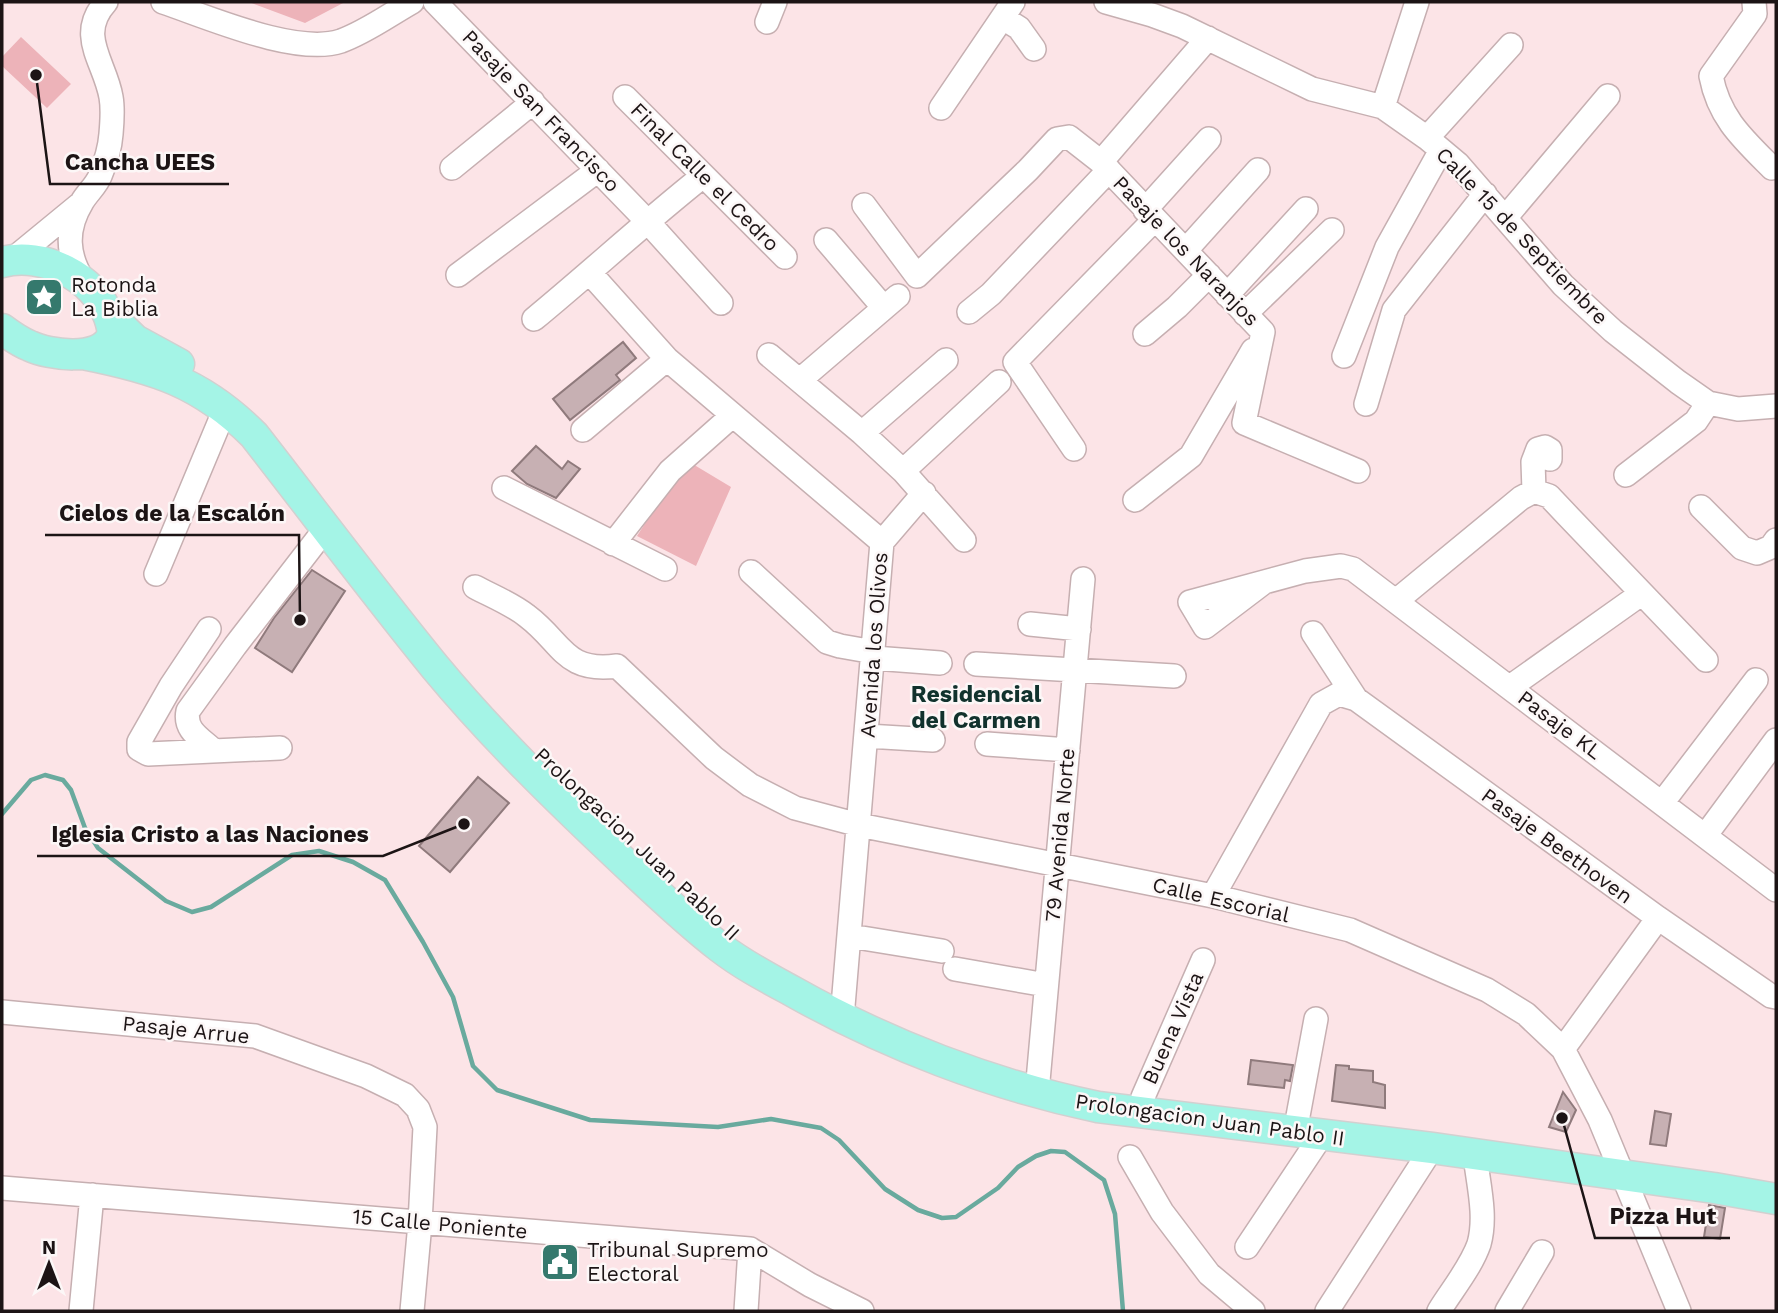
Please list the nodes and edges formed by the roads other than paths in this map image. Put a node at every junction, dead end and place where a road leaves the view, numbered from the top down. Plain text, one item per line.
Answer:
1 (106, 2) edge
2 (163, 2) edge
3 (412, 2) edge
4 (435, 2) edge
5 (1106, 2) edge
6 (1417, 2) edge
7 (1754, 2) edge
8 (1008, 10) edge
9 (1208, 38) junction
10 (1511, 45) dead end
11 (1034, 49) dead end
12 (1608, 96) dead end
13 (625, 97) dead end
14 (533, 102) junction
15 (1383, 107) junction
16 (941, 108) dead end
17 (1209, 139) dead end
18 (1434, 144) junction
19 (1105, 166) junction
20 (452, 168) dead end
21 (1772, 168) dead end
22 (598, 170) junction
23 (1258, 170) dead end
24 (703, 176) junction
25 (1485, 194) junction
26 (81, 203) junction
27 (863, 205) dead end
28 (1306, 209) dead end
29 (1150, 215) junction
30 (1505, 218) junction
31 (647, 220) junction
32 (1332, 230) dead end
33 (826, 240) dead end
34 (1186, 250) junction
35 (785, 257) dead end
36 (5, 261) edge
37 (590, 273) junction
38 (458, 275) dead end
39 (1209, 275) junction
40 (83, 282) junction
41 (1227, 295) junction
42 (721, 303) dead end
43 (969, 312) dead end
44 (108, 314) junction
45 (1245, 314) junction
46 (534, 319) dead end
47 (2, 329) edge
48 (1263, 332) junction
49 (1145, 334) dead end
50 (83, 354) junction
51 (769, 355) dead end
52 (1344, 356) dead end
53 (667, 359) junction
54 (946, 360) dead end
55 (800, 380) junction
56 (999, 382) dead end
57 (1708, 403) junction
58 (1366, 404) dead end
59 (1776, 406) edge
60 (225, 409) junction
61 (732, 416) junction
62 (583, 430) dead end
63 (862, 433) junction
64 (1074, 449) dead end
65 (1550, 459) dead end
66 (903, 471) junction
67 (1358, 471) dead end
68 (1626, 475) dead end
69 (504, 488) dead end
70 (1534, 491) junction
71 (924, 493) junction
72 (1135, 500) dead end
73 (1701, 507) dead end
74 (327, 528) junction
75 (964, 540) dead end
76 (1776, 540) edge
77 (882, 542) junction
78 (613, 544) junction
79 (665, 569) dead end
80 (751, 572) dead end
81 (156, 574) dead end
82 (1083, 579) dead end
83 (1263, 583) dead end
84 (475, 587) dead end
85 (1641, 594) junction
86 (1396, 601) junction
87 (1030, 624) dead end
88 (1079, 629) junction
89 (1313, 633) dead end
90 (234, 646) junction
91 (874, 655) junction
92 (1706, 660) dead end
93 (940, 663) dead end
94 (976, 664) dead end
95 (1075, 671) junction
96 (1174, 676) dead end
97 (1756, 680) dead end
98 (1510, 687) junction
99 (1348, 697) junction
100 (867, 736) junction
101 (933, 740) dead end
102 (1776, 740) edge
103 (987, 744) dead end
104 (280, 748) dead end
105 (213, 750) junction
106 (1068, 750) junction
107 (1662, 803) junction
108 (859, 825) junction
109 (1705, 836) junction
110 (1057, 865) junction
111 (1776, 890) edge
112 (1213, 896) junction
113 (1658, 918) junction
114 (850, 936) junction
115 (1203, 960) dead end
116 (1046, 985) junction
117 (1776, 997) edge
118 (843, 1010) junction
119 (2, 1012) edge
120 (1316, 1019) dead end
121 (1563, 1049) junction
122 (1038, 1084) junction
123 (1143, 1097) junction
124 (1298, 1116) junction
125 (1321, 1136) junction
126 (1432, 1148) junction
127 (1130, 1157) dead end
128 (1476, 1167) junction
129 (1620, 1167) junction
130 (1776, 1180) edge
131 (2, 1188) edge
132 (93, 1195) junction
133 (1776, 1199) edge
134 (420, 1223) junction
135 (1247, 1247) dead end
136 (750, 1249) junction
137 (1542, 1252) dead end
138 (81, 1311) edge
139 (412, 1311) edge
140 (746, 1311) edge
141 (862, 1311) edge
142 (1252, 1311) edge
143 (1327, 1311) edge
144 (1439, 1311) edge
145 (1507, 1311) edge
146 (1679, 1311) edge

1 - 26 street
2 - 3 street
4 - 14 street, Pasaje San Francisco
5 - 9 street, Calle 15 de Septiembre
6 - 15 street
7 - 21 street
8 - 11 street
8 - 16 street
9 - 15 street, Calle 15 de Septiembre
9 - 19 street, Pasaje los Naranjos
10 - 18 street
12 - 30 street
13 - 24 street, Final Calle el Cedro
14 - 20 street
14 - 22 street, Pasaje San Francisco
15 - 18 street, Calle 15 de Septiembre
17 - 29 street
18 - 25 street, Calle 15 de Septiembre
18 - 52 street
19 - 27 street
19 - 29 street, Pasaje los Naranjos
19 - 43 street
22 - 31 street, Pasaje San Francisco
22 - 38 street
23 - 34 street
24 - 31 street
24 - 35 street, Final Calle el Cedro
25 - 30 street, Calle 15 de Septiembre
25 - 58 street
26 - 36 street
26 - 40 street
28 - 41 street
29 - 34 street, Pasaje los Naranjos
29 - 64 street
30 - 57 street, Calle 15 de Septiembre
31 - 37 street
31 - 42 street, Pasaje San Francisco
32 - 45 street
33 - 55 street
34 - 39 street, Pasaje los Naranjos
36 - 40 main road
37 - 46 street
37 - 53 street, Avenida los Olivos
39 - 41 street, Pasaje los Naranjos
39 - 49 street
40 - 44 main road, Prolongacion Juan Pablo II
41 - 45 street, Pasaje los Naranjos
44 - 50 main road
44 - 118 main road, Prolongacion Juan Pablo II
45 - 48 street, Pasaje los Naranjos
47 - 50 main road, Prolongacion Juan Pablo II
48 - 67 street, Pasaje los Naranjos
48 - 72 street
50 - 60 main road, Prolongacion Juan Pablo II
51 - 55 street
53 - 61 street, Avenida los Olivos
53 - 62 street
54 - 63 street
55 - 63 street
56 - 66 street
57 - 59 street, Calle 15 de Septiembre
57 - 68 street
60 - 74 main road, Prolongacion Juan Pablo II
60 - 81 street
61 - 77 street, Avenida los Olivos
61 - 78 street
63 - 66 street
65 - 70 street
66 - 71 street
69 - 78 street
70 - 85 street
70 - 86 street
71 - 75 street
71 - 77 street
73 - 76 street
74 - 90 street
74 - 118 main road, Prolongacion Juan Pablo II
77 - 91 street, Avenida los Olivos
78 - 79 street
80 - 91 street
82 - 88 street, 79 Avenida Norte
83 - 86 street, Pasaje KL
84 - 108 street, Calle Escorial
85 - 92 street
85 - 98 street
86 - 98 street, Pasaje KL
87 - 88 street
88 - 95 street, 79 Avenida Norte
89 - 99 street
90 - 105 street
90 - 105 street
91 - 93 street
91 - 100 street, Avenida los Olivos
94 - 95 street
95 - 96 street
95 - 106 street, 79 Avenida Norte
97 - 107 street
98 - 107 street, Pasaje KL
99 - 112 street
99 - 113 street, Pasaje Beethoven
100 - 101 street
100 - 108 street, Avenida los Olivos
102 - 109 street
103 - 106 street
104 - 105 street
106 - 110 street, 79 Avenida Norte
107 - 109 street, Pasaje KL
108 - 110 street, Calle Escorial
108 - 114 street, Avenida los Olivos
109 - 111 street, Pasaje KL
110 - 112 street, Calle Escorial
110 - 116 street, 79 Avenida Norte
112 - 121 street, Calle Escorial
113 - 117 street, Pasaje Beethoven
113 - 121 street
114 - 116 street
114 - 118 street, Avenida los Olivos
115 - 123 street, Buena Vista
116 - 122 street, 79 Avenida Norte
118 - 122 main road, Prolongacion Juan Pablo II
119 - 134 street, Pasaje Arrue
120 - 124 street
121 - 129 street, Calle Escorial
122 - 123 main road, Prolongacion Juan Pablo II
122 - 125 main road, Prolongacion Juan Pablo II
123 - 124 main road, Prolongacion Juan Pablo II
124 - 129 main road, Prolongacion Juan Pablo II
125 - 126 main road, Prolongacion Juan Pablo II
125 - 135 street
126 - 128 main road, Prolongacion Juan Pablo II
126 - 143 street
127 - 142 street
128 - 129 main road, Prolongacion Juan Pablo II
128 - 144 street
129 - 130 main road, Prolongacion Juan Pablo II
129 - 133 main road, Prolongacion Juan Pablo II
129 - 146 street, Calle Escorial
131 - 132 street, 15 Calle Poniente
132 - 134 street, 15 Calle Poniente
132 - 138 street
134 - 136 street, 15 Calle Poniente
134 - 139 street
136 - 140 street
136 - 141 street, 15 Calle Poniente
137 - 145 street

